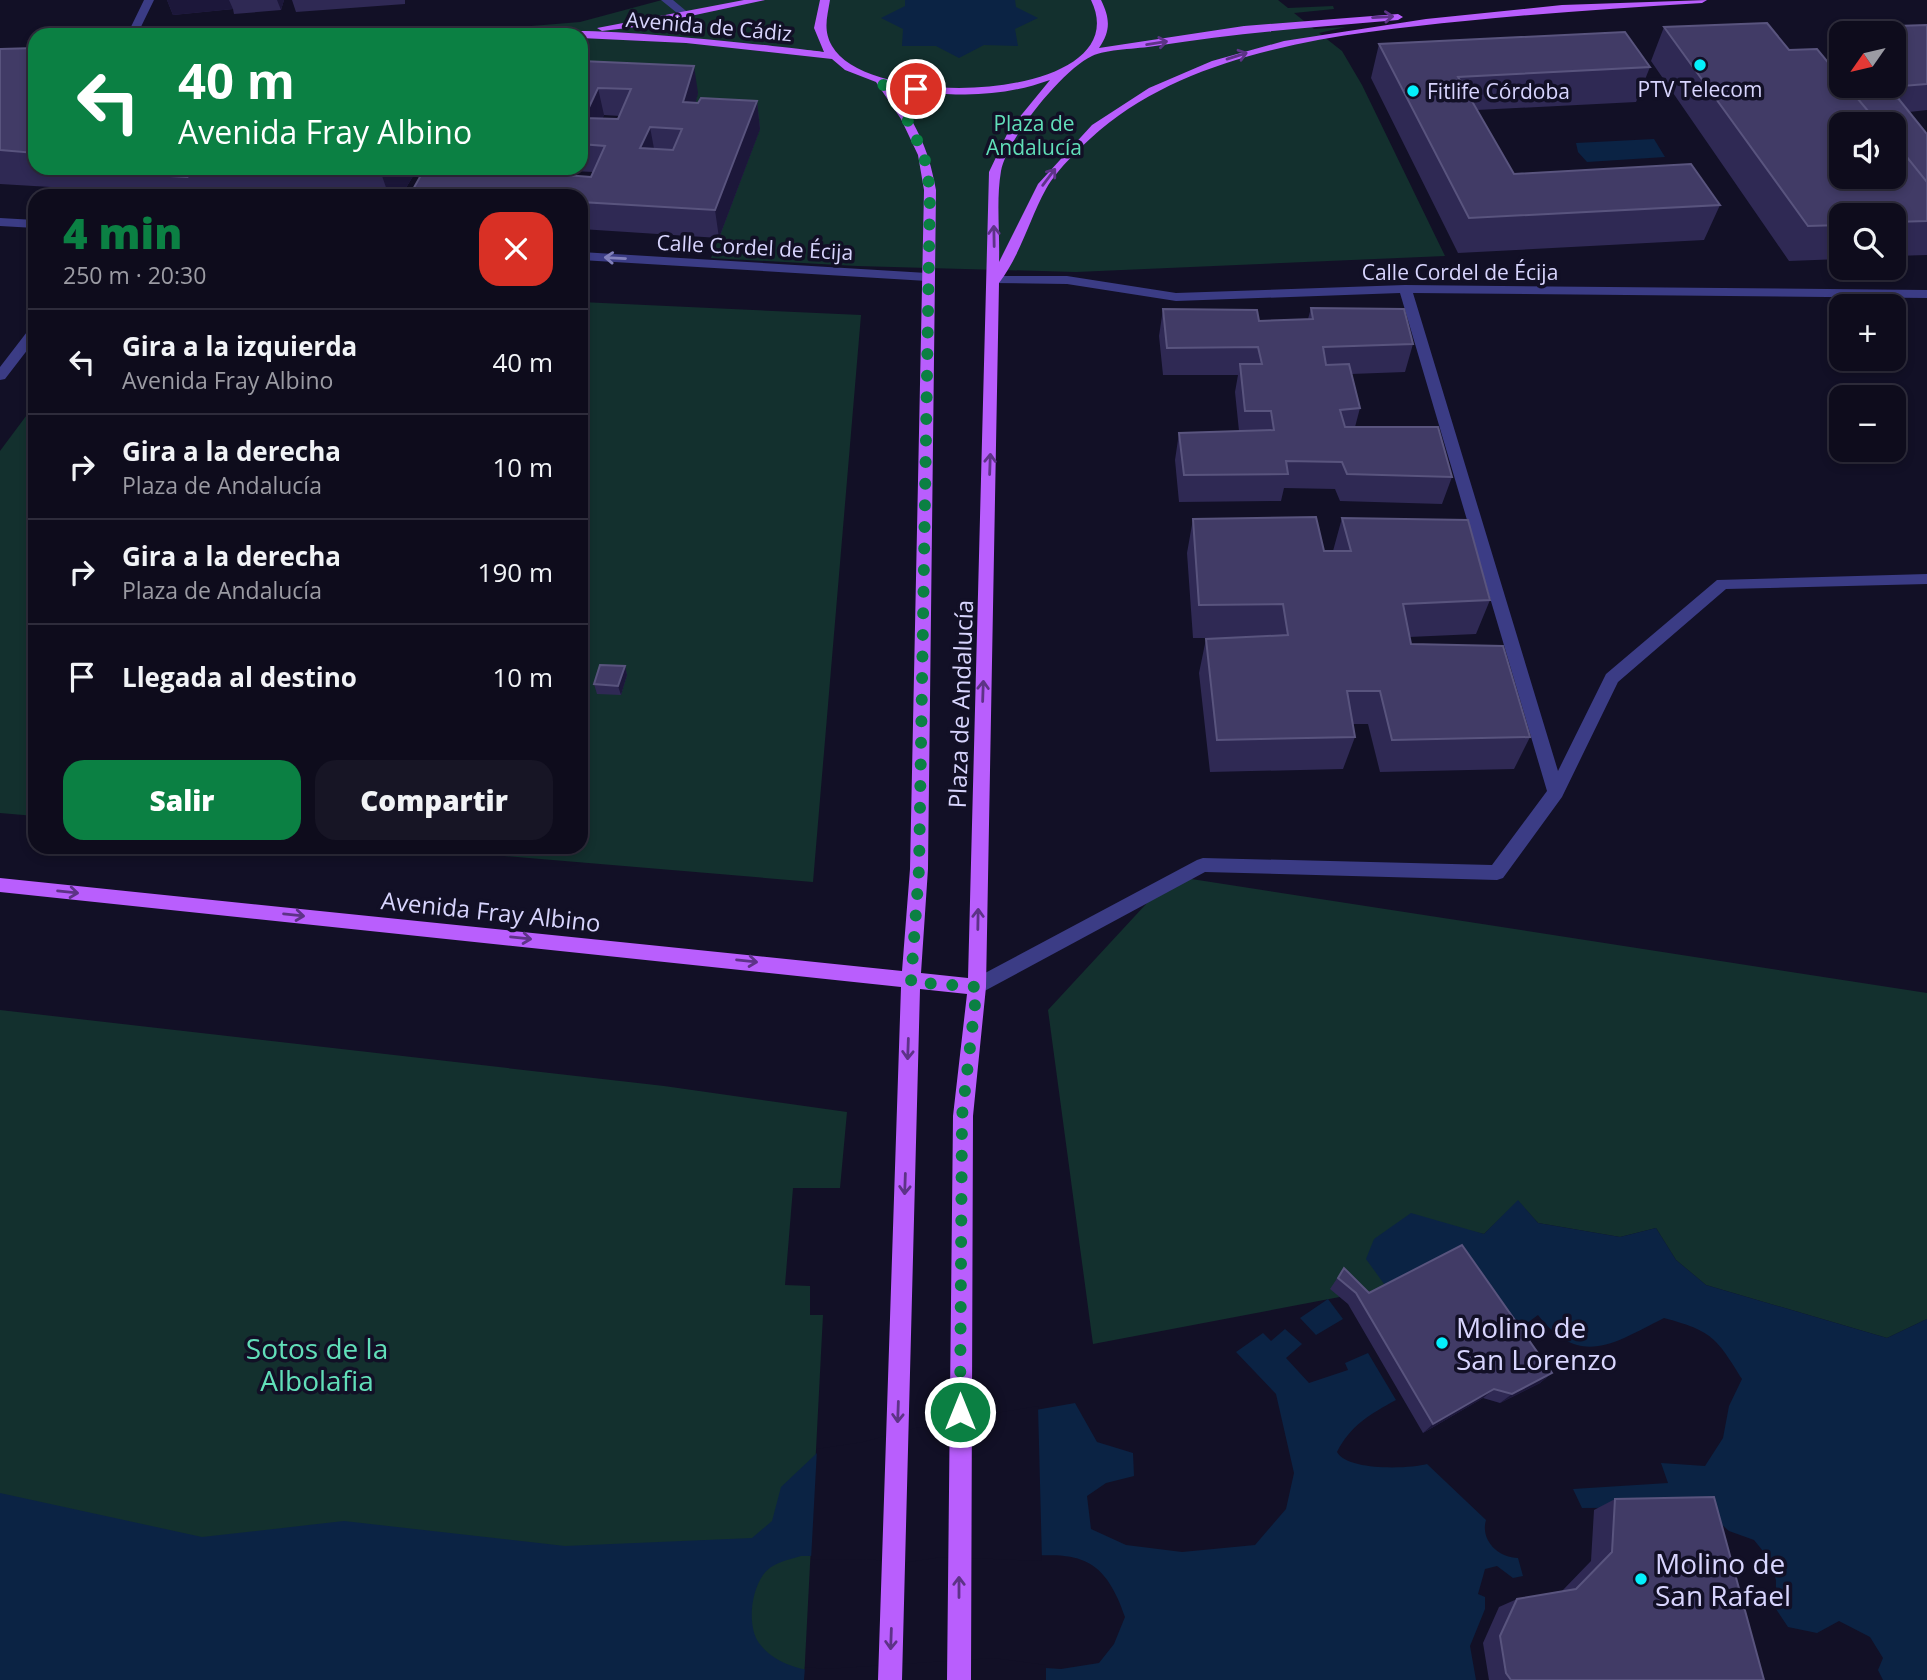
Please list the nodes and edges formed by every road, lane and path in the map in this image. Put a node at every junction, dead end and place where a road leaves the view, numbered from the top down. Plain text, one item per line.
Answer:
1 (149, 0) edge
2 (666, 0) edge
3 (760, 0) edge
4 (825, 0) edge
5 (1096, 0) edge
6 (1702, 0) edge
7 (1562, 8) junction
8 (686, 15) junction
9 (135, 28) edge
10 (588, 33) edge
11 (588, 36) edge
12 (1089, 53) junction
13 (835, 56) junction
14 (1067, 70) junction
15 (880, 80) junction
16 (0, 222) edge
17 (28, 224) edge
18 (588, 256) edge
19 (928, 277) junction
20 (995, 280) junction
21 (1405, 289) junction
22 (1927, 294) edge
23 (28, 340) edge
24 (0, 376) edge
25 (1927, 579) edge
26 (1556, 792) junction
27 (0, 885) edge
28 (911, 982) junction
29 (977, 987) junction
30 (890, 1680) edge
31 (958, 1680) edge

1 - 9 street
2 - 8 street
3 - 8 main road, Avenida de Cádiz
4 - 13 main road
5 - 12 main road, Plaza de Andalucía
6 - 7 main road
12 -> 7 main road
20 -> 7 main road
8 - 10 main road, Avenida de Cádiz
11 - 13 main road, Avenida de Cádiz
12 - 14 main road, Plaza de Andalucía
13 - 15 main road, Plaza de Andalucía
14 - 15 main road, Plaza de Andalucía
20 -> 14 main road, Plaza de Andalucía
15 - 19 main road, Plaza de Andalucía
16 - 17 street
19 -> 18 street, Calle Cordel de Écija
19 - 28 main road, Plaza de Andalucía
20 - 21 street, Calle Cordel de Écija
29 -> 20 main road, Plaza de Andalucía
21 - 22 street, Calle Cordel de Écija
21 - 26 street
23 - 24 street
25 - 26 street
26 - 29 street
27 -> 28 main road, Avenida Fray Albino
28 - 29 main road, Avenida Fray Albino
28 -> 30 main road, Plaza de Andalucía
31 -> 29 main road, Plaza de Andalucía

